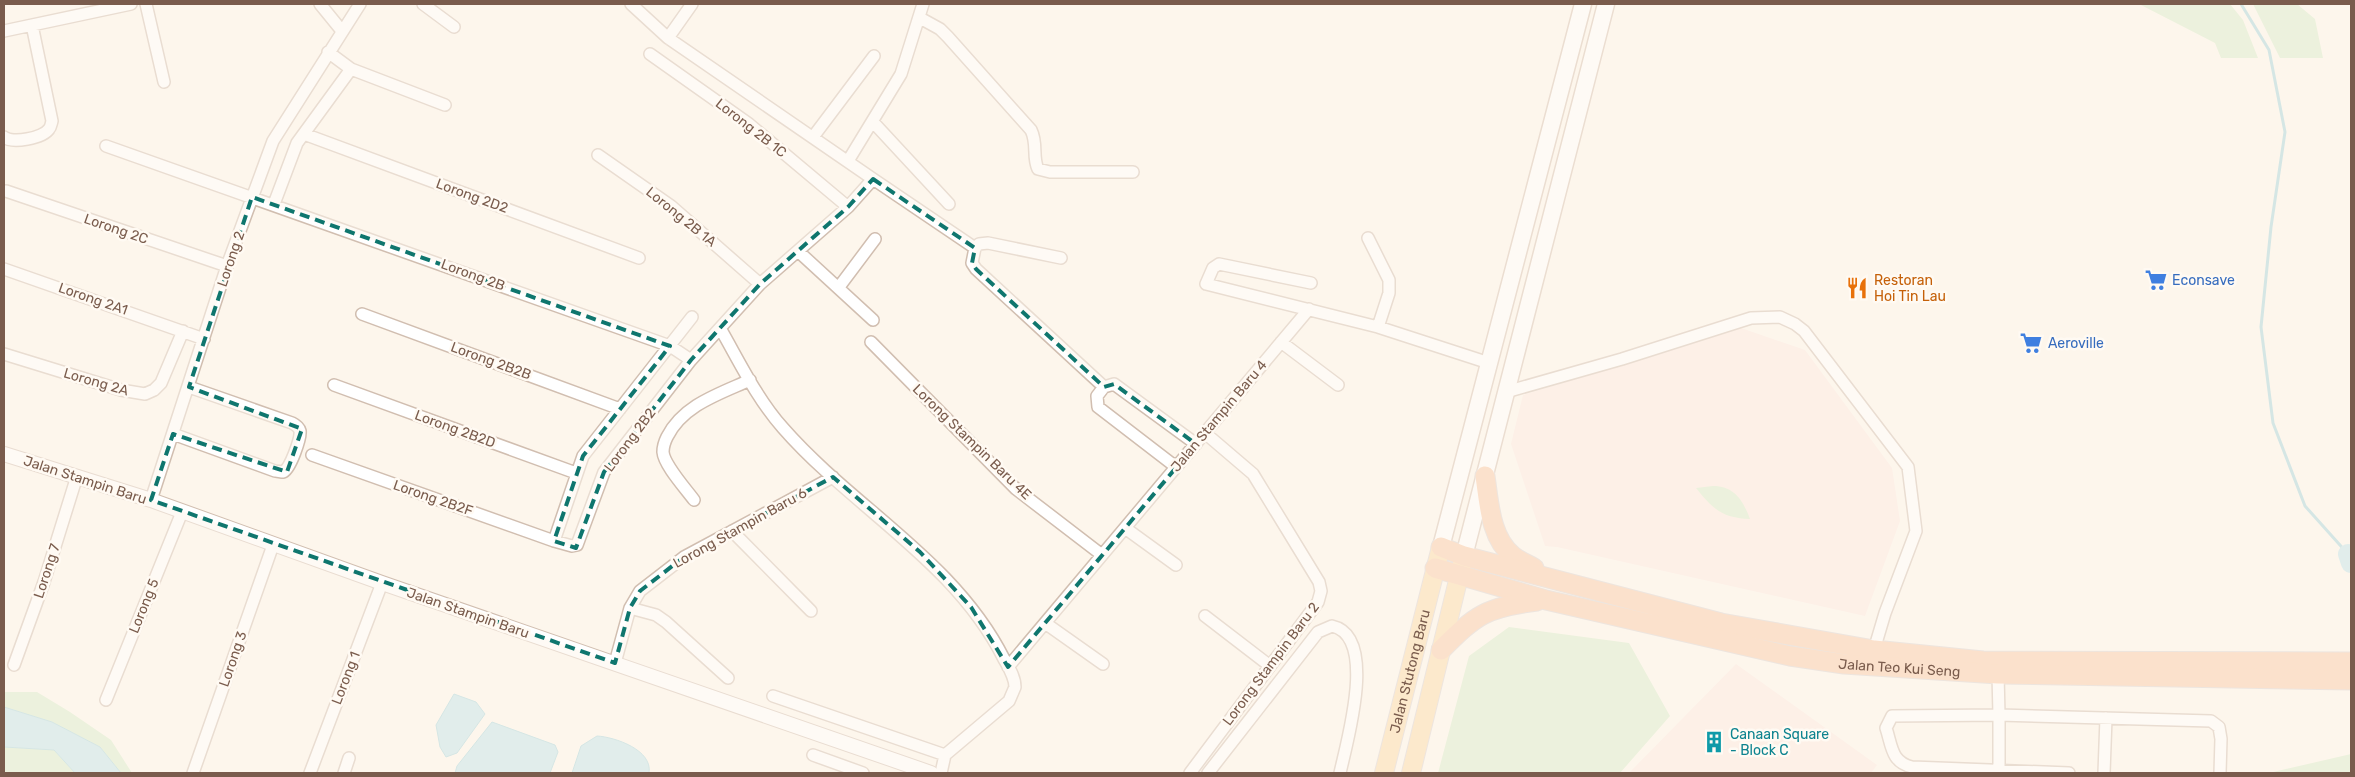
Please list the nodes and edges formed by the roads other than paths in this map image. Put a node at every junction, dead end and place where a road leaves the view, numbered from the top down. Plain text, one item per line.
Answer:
1 (130, 4) edge
2 (146, 4) edge
3 (320, 4) edge
4 (360, 4) edge
5 (423, 4) edge
6 (631, 4) edge
7 (692, 4) edge
8 (923, 4) edge
9 (1583, 4) edge
10 (1606, 4) edge
11 (920, 18) junction
12 (32, 25) junction
13 (454, 27) dead end
14 (4, 31) edge
15 (342, 31) junction
16 (668, 38) junction
17 (328, 52) junction
18 (650, 54) dead end
19 (874, 56) dead end
20 (351, 69) junction
21 (164, 82) dead end
22 (445, 105) dead end
23 (873, 122) junction
24 (304, 134) junction
25 (4, 137) edge
26 (813, 137) junction
27 (106, 146) dead end
28 (598, 154) dead end
29 (848, 162) junction
30 (1133, 172) dead end
31 (873, 180) junction
32 (6, 191) dead end
33 (252, 197) junction
34 (274, 204) junction
35 (949, 204) dead end
36 (848, 207) junction
37 (875, 238) dead end
38 (1368, 238) dead end
39 (974, 248) junction
40 (799, 252) junction
41 (639, 258) dead end
42 (1061, 258) dead end
43 (227, 266) junction
44 (4, 269) edge
45 (1311, 283) dead end
46 (760, 284) junction
47 (839, 287) junction
48 (1310, 309) junction
49 (362, 314) dead end
50 (692, 317) dead end
51 (873, 320) dead end
52 (1378, 327) junction
53 (720, 328) junction
54 (183, 331) junction
55 (204, 339) junction
56 (871, 342) dead end
57 (1281, 342) junction
58 (670, 346) junction
59 (4, 354) edge
60 (691, 360) junction
61 (1490, 363) junction
62 (750, 380) junction
63 (334, 384) dead end
64 (1338, 385) dead end
65 (189, 386) junction
66 (1104, 387) junction
67 (1506, 392) junction
68 (620, 409) junction
69 (1205, 433) junction
70 (173, 434) junction
71 (1196, 444) junction
72 (4, 454) edge
73 (312, 455) dead end
74 (1176, 467) junction
75 (576, 473) junction
76 (77, 476) junction
77 (1485, 476) junction
78 (833, 477) junction
79 (151, 500) junction
80 (694, 500) dead end
81 (182, 512) junction
82 (1125, 528) junction
83 (732, 531) junction
84 (554, 541) junction
85 (273, 545) junction
86 (1441, 548) junction
87 (1102, 555) junction
88 (1464, 556) junction
89 (1176, 565) dead end
90 (1435, 568) junction
91 (1460, 575) junction
92 (1553, 579) junction
93 (382, 583) junction
94 (1546, 600) junction
95 (630, 608) junction
96 (811, 611) dead end
97 (1205, 616) dead end
98 (1045, 623) junction
99 (1441, 650) junction
100 (1874, 650) junction
101 (2351, 662) edge
102 (615, 663) junction
103 (1103, 664) dead end
104 (14, 666) dead end
105 (1270, 666) junction
106 (1008, 667) junction
107 (2277, 670) junction
108 (1998, 674) junction
109 (728, 678) dead end
110 (2351, 680) edge
111 (773, 696) dead end
112 (106, 700) dead end
113 (1999, 715) junction
114 (2106, 718) junction
115 (813, 754) dead end
116 (945, 755) junction
117 (349, 758) dead end
118 (904, 770) edge
119 (1999, 772) edge
120 (193, 773) edge
121 (312, 773) edge
122 (344, 773) edge
123 (863, 773) edge
124 (931, 773) edge
125 (941, 773) edge
126 (1190, 773) edge
127 (1208, 773) edge
128 (1340, 773) edge
129 (1384, 773) edge
130 (1411, 773) edge
131 (2069, 773) edge
132 (2104, 773) edge
133 (2220, 773) edge

1 - 12 street
2 - 21 street
3 - 15 street
4 - 15 street, Lorong 2
5 - 13 street
6 - 16 street
7 - 16 street
8 - 11 street
9 - 61 main road
10 - 67 main road
11 - 23 street
11 - 30 street
12 - 14 street
12 - 25 street
15 - 17 street, Lorong 2
16 - 26 street
17 - 20 street
17 - 33 street, Lorong 2
18 - 36 street, Lorong 2B 1C
19 - 26 street
20 - 22 street
20 - 24 street
23 - 29 street
23 - 35 street
24 - 34 street
24 - 41 street, Lorong 2D2
26 - 29 street
27 - 33 street, Lorong 2B
28 - 46 street, Lorong 2B 1A
29 - 31 street
31 - 36 street, Lorong 2B2
31 - 39 street
32 - 43 street, Lorong 2C
33 - 34 street, Lorong 2B
33 - 43 street, Lorong 2
34 - 58 street, Lorong 2B
36 - 40 street, Lorong 2B2
37 - 47 street
38 - 52 street
39 - 42 street
39 - 66 street
40 - 46 street, Lorong 2B2
40 - 47 street
43 - 55 street, Lorong 2
44 - 54 street, Lorong 2A1
45 - 48 street
46 - 53 street, Lorong 2B2
47 - 51 street
48 - 52 street
48 - 57 street, Jalan Stampin Baru 4
49 - 68 street, Lorong 2B2B
50 - 58 street
52 - 61 street
53 - 60 street, Lorong 2B2
53 - 62 street
54 - 55 street, Lorong 2A1
54 - 59 street, Lorong 2A
55 - 65 street, Lorong 2
56 - 87 street, Lorong Stampin Baru 4E
57 - 64 street
57 - 69 street, Jalan Stampin Baru 4
58 - 60 street, Lorong 2B
58 - 68 street
60 - 84 street, Lorong 2B2
61 - 86 main road
62 - 78 street
62 - 80 street
63 - 75 street, Lorong 2B2D
65 - 70 street, Lorong 2
65 - 70 street
66 - 71 street
66 - 74 street
67 - 77 main road
67 - 100 street
68 - 75 street
69 - 71 street, Jalan Stampin Baru 4
69 - 105 street, Lorong Stampin Baru 2
70 - 79 street, Lorong 2
71 - 74 street, Jalan Stampin Baru 4
72 - 76 street, Jalan Stampin Baru
73 - 84 street, Lorong 2B2F
74 - 82 street, Jalan Stampin Baru 4
75 - 84 street
76 - 79 street, Jalan Stampin Baru
76 - 104 street, Lorong 7
77 - 88 main road
77 - 92 highway
78 - 83 street, Lorong Stampin Baru 6
78 - 106 street
79 - 81 street, Jalan Stampin Baru
81 - 85 street, Jalan Stampin Baru
81 - 112 street, Lorong 5
82 - 87 street, Jalan Stampin Baru 4
82 - 89 street
83 - 95 street, Lorong Stampin Baru 6
83 - 96 street
85 - 93 street, Jalan Stampin Baru
85 - 120 street, Lorong 3
86 - 88 highway
86 - 90 main road, Jalan Stutong Baru
87 - 98 street, Jalan Stampin Baru 4
88 - 91 main road, Jalan Stutong Baru
88 - 92 highway, Jalan Teo Kui Seng
90 - 91 highway
90 - 129 main road, Jalan Stutong Baru
91 - 94 highway, Jalan Teo Kui Seng
91 - 99 main road, Jalan Stutong Baru
92 - 100 highway, Jalan Teo Kui Seng
93 - 102 street, Jalan Stampin Baru
93 - 121 street, Lorong 1
94 - 99 highway
94 - 108 highway, Jalan Teo Kui Seng
95 - 102 street, Lorong Stampin Baru 6
95 - 109 street
97 - 105 street
98 - 103 street
98 - 106 street, Jalan Stampin Baru 4
99 - 130 main road, Jalan Stutong Baru
100 - 107 highway, Jalan Teo Kui Seng
101 - 107 highway, Jalan Teo Kui Seng
102 - 118 street, Jalan Stampin Baru
105 - 126 street, Lorong Stampin Baru 2
106 - 116 street
107 - 108 highway, Jalan Teo Kui Seng
107 - 110 highway, Jalan Teo Kui Seng
108 - 113 street
111 - 116 street
113 - 114 street
113 - 119 street
113 - 119 street
114 - 132 street
114 - 133 street
115 - 123 street
116 - 125 street
117 - 122 street
118 - 124 street, Jalan Stampin Baru
119 - 131 street
127 - 128 street

